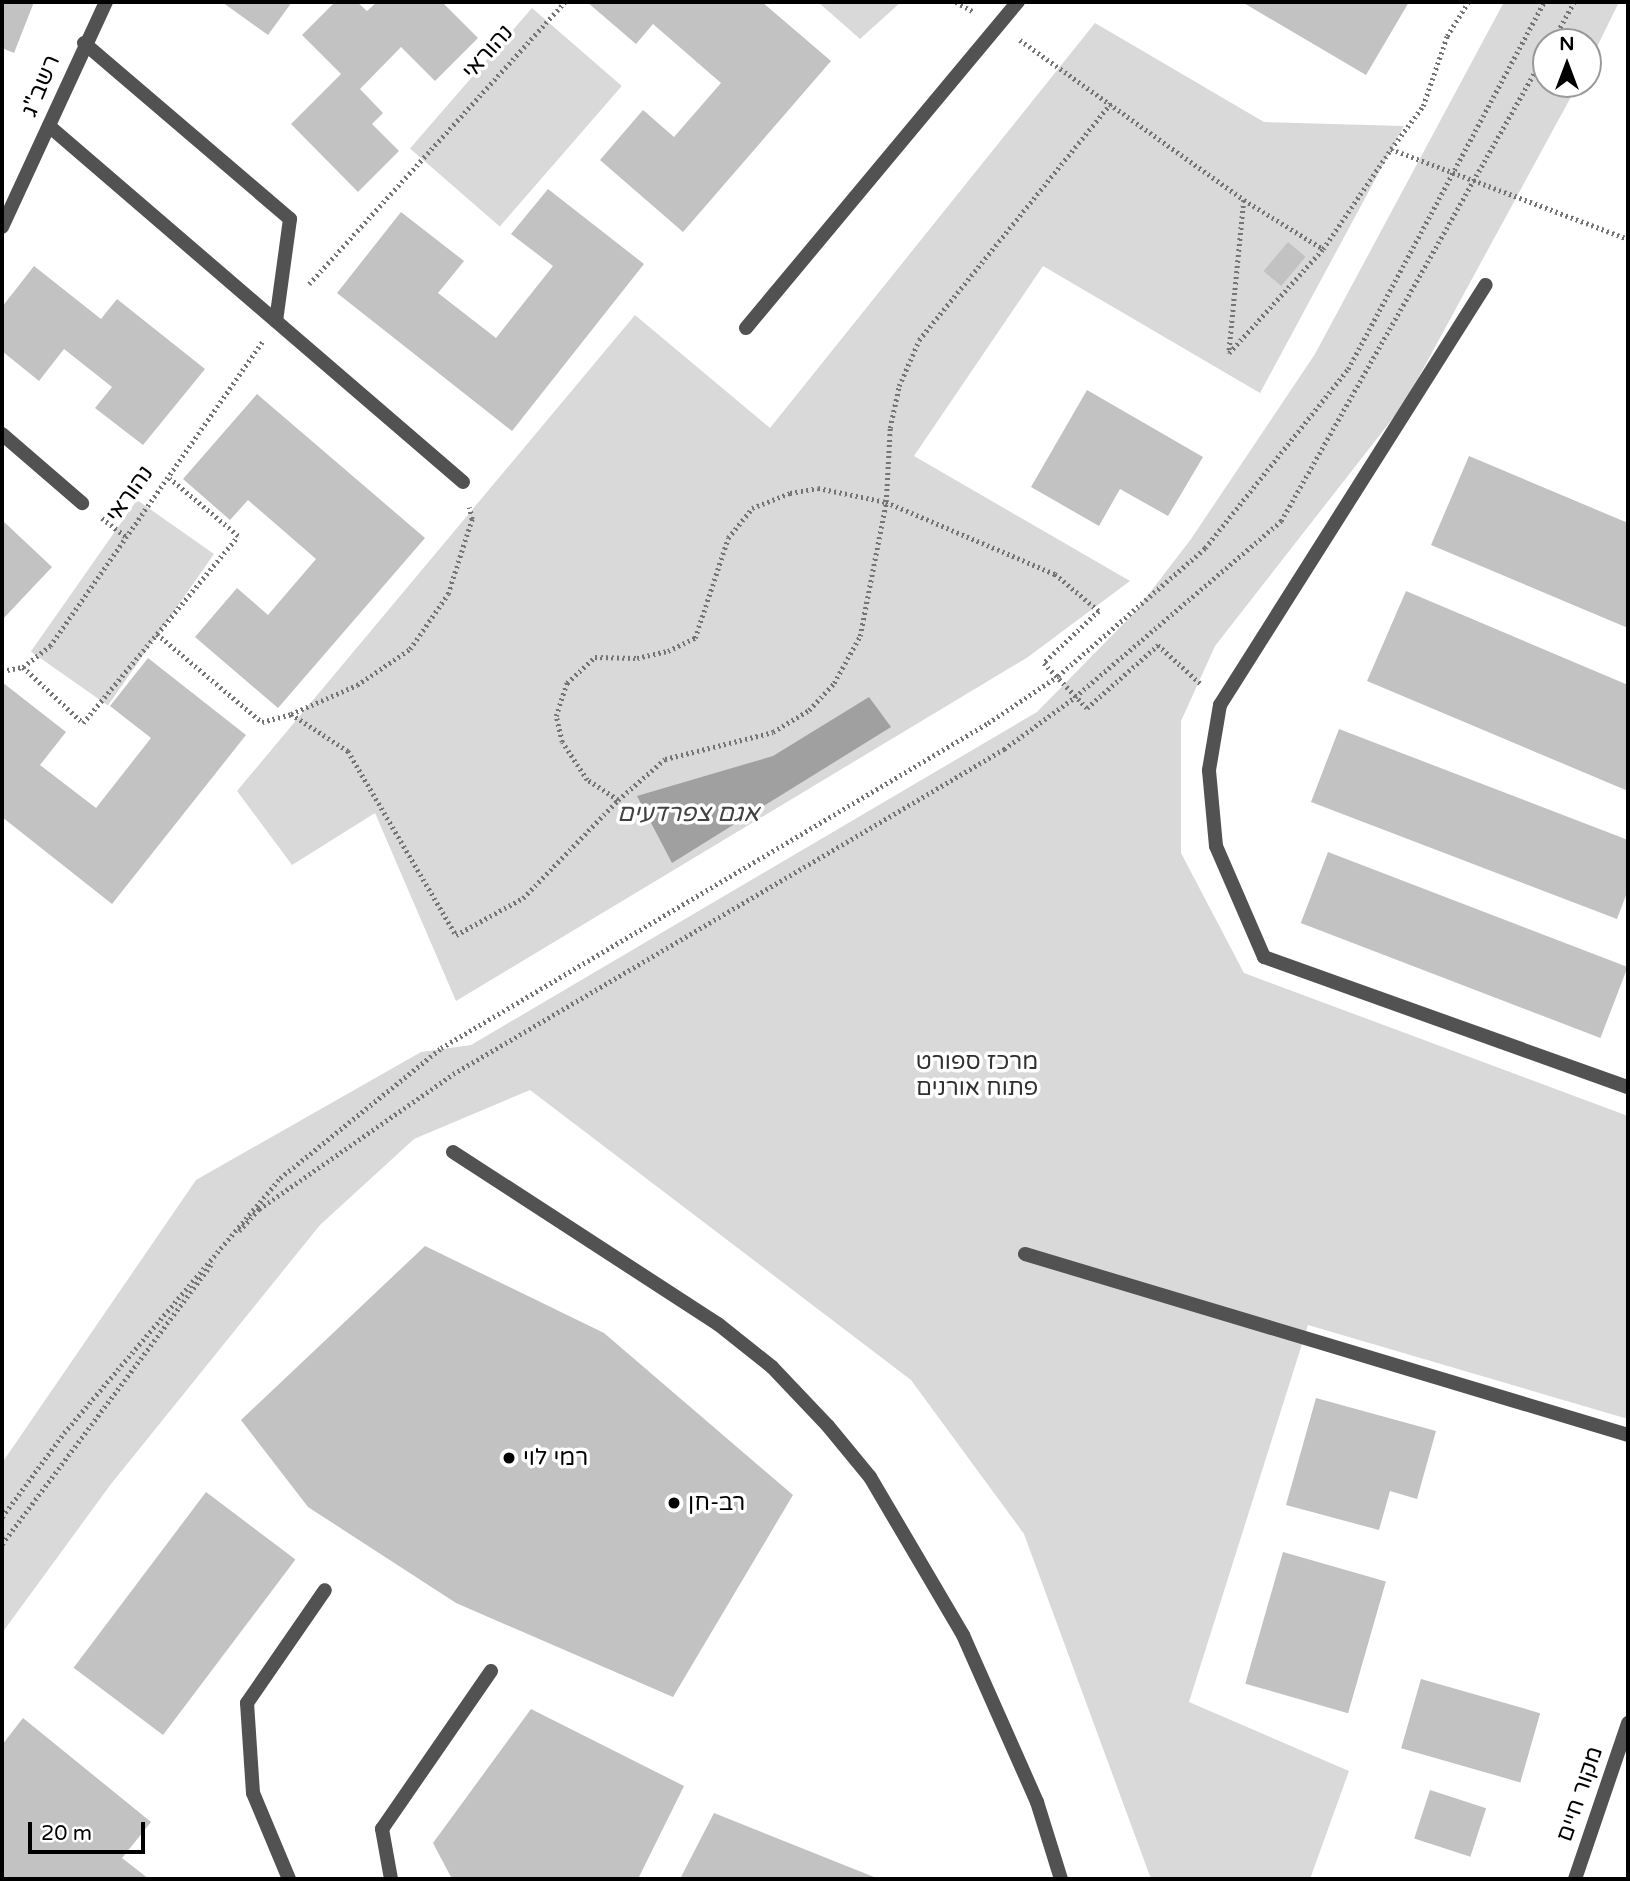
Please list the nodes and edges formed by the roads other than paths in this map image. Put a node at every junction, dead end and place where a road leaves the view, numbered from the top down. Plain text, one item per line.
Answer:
1 (106, 2) edge
2 (1018, 2) edge
3 (84, 43) junction
4 (49, 126) junction
5 (2, 227) edge
6 (1486, 285) dead end
7 (276, 321) junction
8 (746, 328) dead end
9 (2, 435) edge
10 (463, 482) road end
11 (82, 503) dead end
12 (1628, 1087) edge
13 (453, 1152) dead end
14 (1025, 1254) dead end
15 (1628, 1435) edge
16 (325, 1590) dead end
17 (491, 1671) dead end
18 (1628, 1723) edge
19 (289, 1879) edge
20 (391, 1879) edge
21 (1061, 1879) edge
22 (1575, 1879) edge

1 - 3 street, רשב"ג
2 - 8 street
3 - 4 street, רשב"ג
3 - 7 street
4 - 5 street, רשב"ג
4 - 7 street
6 - 12 street
7 - 10 street
9 - 11 street, נהוראי
13 - 21 street
14 - 15 street
16 - 19 street
17 - 20 street
18 - 22 street, מקור חיים

